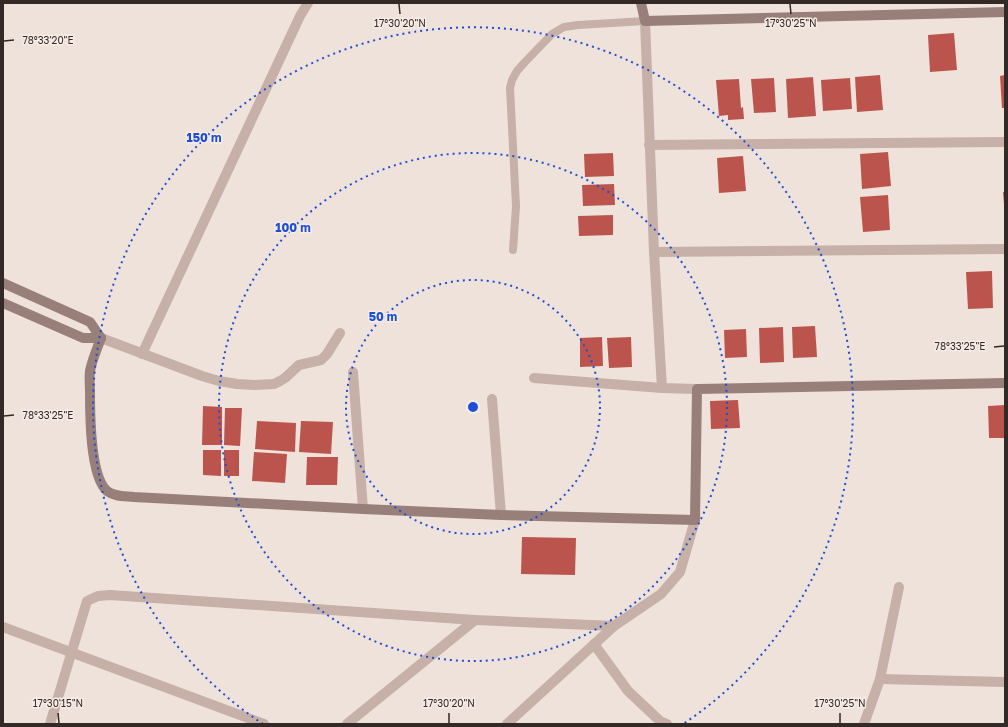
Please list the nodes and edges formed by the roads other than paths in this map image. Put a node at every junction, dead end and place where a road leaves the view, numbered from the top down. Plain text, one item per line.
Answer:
1 (308, 3) edge
2 (640, 3) edge
3 (1005, 12) edge
4 (645, 21) junction
5 (1005, 142) edge
6 (649, 144) junction
7 (1005, 249) edge
8 (513, 250) dead end
9 (654, 252) junction
10 (3, 283) edge
11 (3, 303) edge
12 (340, 333) dead end
13 (101, 338) junction
14 (142, 354) junction
15 (353, 372) dead end
16 (534, 378) dead end
17 (1005, 383) edge
18 (662, 388) junction
19 (697, 388) junction
20 (492, 398) dead end
21 (362, 509) junction
22 (501, 515) junction
23 (695, 520) junction
24 (899, 587) dead end
25 (475, 620) junction
26 (614, 626) junction
27 (3, 627) edge
28 (594, 644) junction
29 (71, 653) junction
30 (880, 679) junction
31 (1005, 682) edge
32 (50, 724) edge
33 (264, 724) edge
34 (347, 724) edge
35 (507, 724) edge
36 (667, 724) edge
37 (864, 724) edge

1 - 14 street
2 - 4 street
3 - 4 street
4 - 6 street
4 - 8 lane
5 - 6 street
6 - 9 street
7 - 9 street
9 - 18 street
10 - 13 street
11 - 13 street
12 - 14 street
13 - 14 street
13 - 21 street
15 - 21 street
16 - 18 street
17 - 19 street
18 - 19 street
19 - 23 street
20 - 22 street
21 - 22 street
22 - 23 street
23 - 26 street
24 - 30 street
25 - 26 street
25 - 29 street
25 - 34 street
26 - 28 street
27 - 29 street
28 - 35 street
28 - 36 street
29 - 32 street
29 - 33 street
30 - 31 street
30 - 37 street

